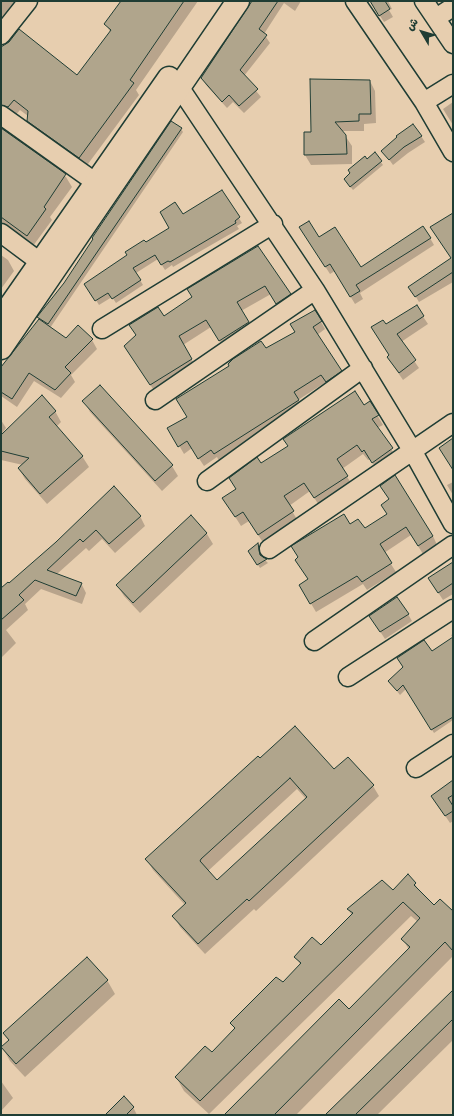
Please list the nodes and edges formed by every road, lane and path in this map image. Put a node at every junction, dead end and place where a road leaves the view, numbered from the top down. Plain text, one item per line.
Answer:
1 (28, 1) edge
2 (221, 1) edge
3 (238, 1) edge
4 (355, 1) edge
5 (424, 1) edge
6 (453, 7) edge
7 (436, 18) junction
8 (1, 35) edge
9 (453, 44) edge
10 (174, 84) junction
11 (453, 84) edge
12 (424, 102) junction
13 (1, 115) edge
14 (453, 152) edge
15 (95, 182) junction
16 (273, 224) junction
17 (1, 233) edge
18 (40, 262) junction
19 (315, 290) junction
20 (1, 319) edge
21 (102, 329) dead end
22 (1, 348) edge
23 (363, 368) junction
24 (155, 400) dead end
25 (453, 423) edge
26 (412, 450) junction
27 (207, 481) dead end
28 (453, 524) edge
29 (453, 545) edge
30 (268, 548) dead end
31 (453, 609) edge
32 (314, 641) dead end
33 (348, 677) dead end
34 (453, 744) edge
35 (416, 768) dead end

1 - 8 street
2 - 10 main road
3 - 10 main road
4 - 12 street
5 - 7 street
6 - 7 street
7 - 9 street
10 - 15 main road
10 - 16 street
10 - 22 main road
11 - 12 street
12 - 14 street
13 - 15 street
15 - 18 main road
16 - 19 street
16 - 21 street
17 - 18 street
18 - 20 main road
19 - 23 street
19 - 24 street
23 - 26 street
23 - 27 street
25 - 26 street
26 - 28 street
26 - 30 street
29 - 32 street
31 - 33 street
34 - 35 street

